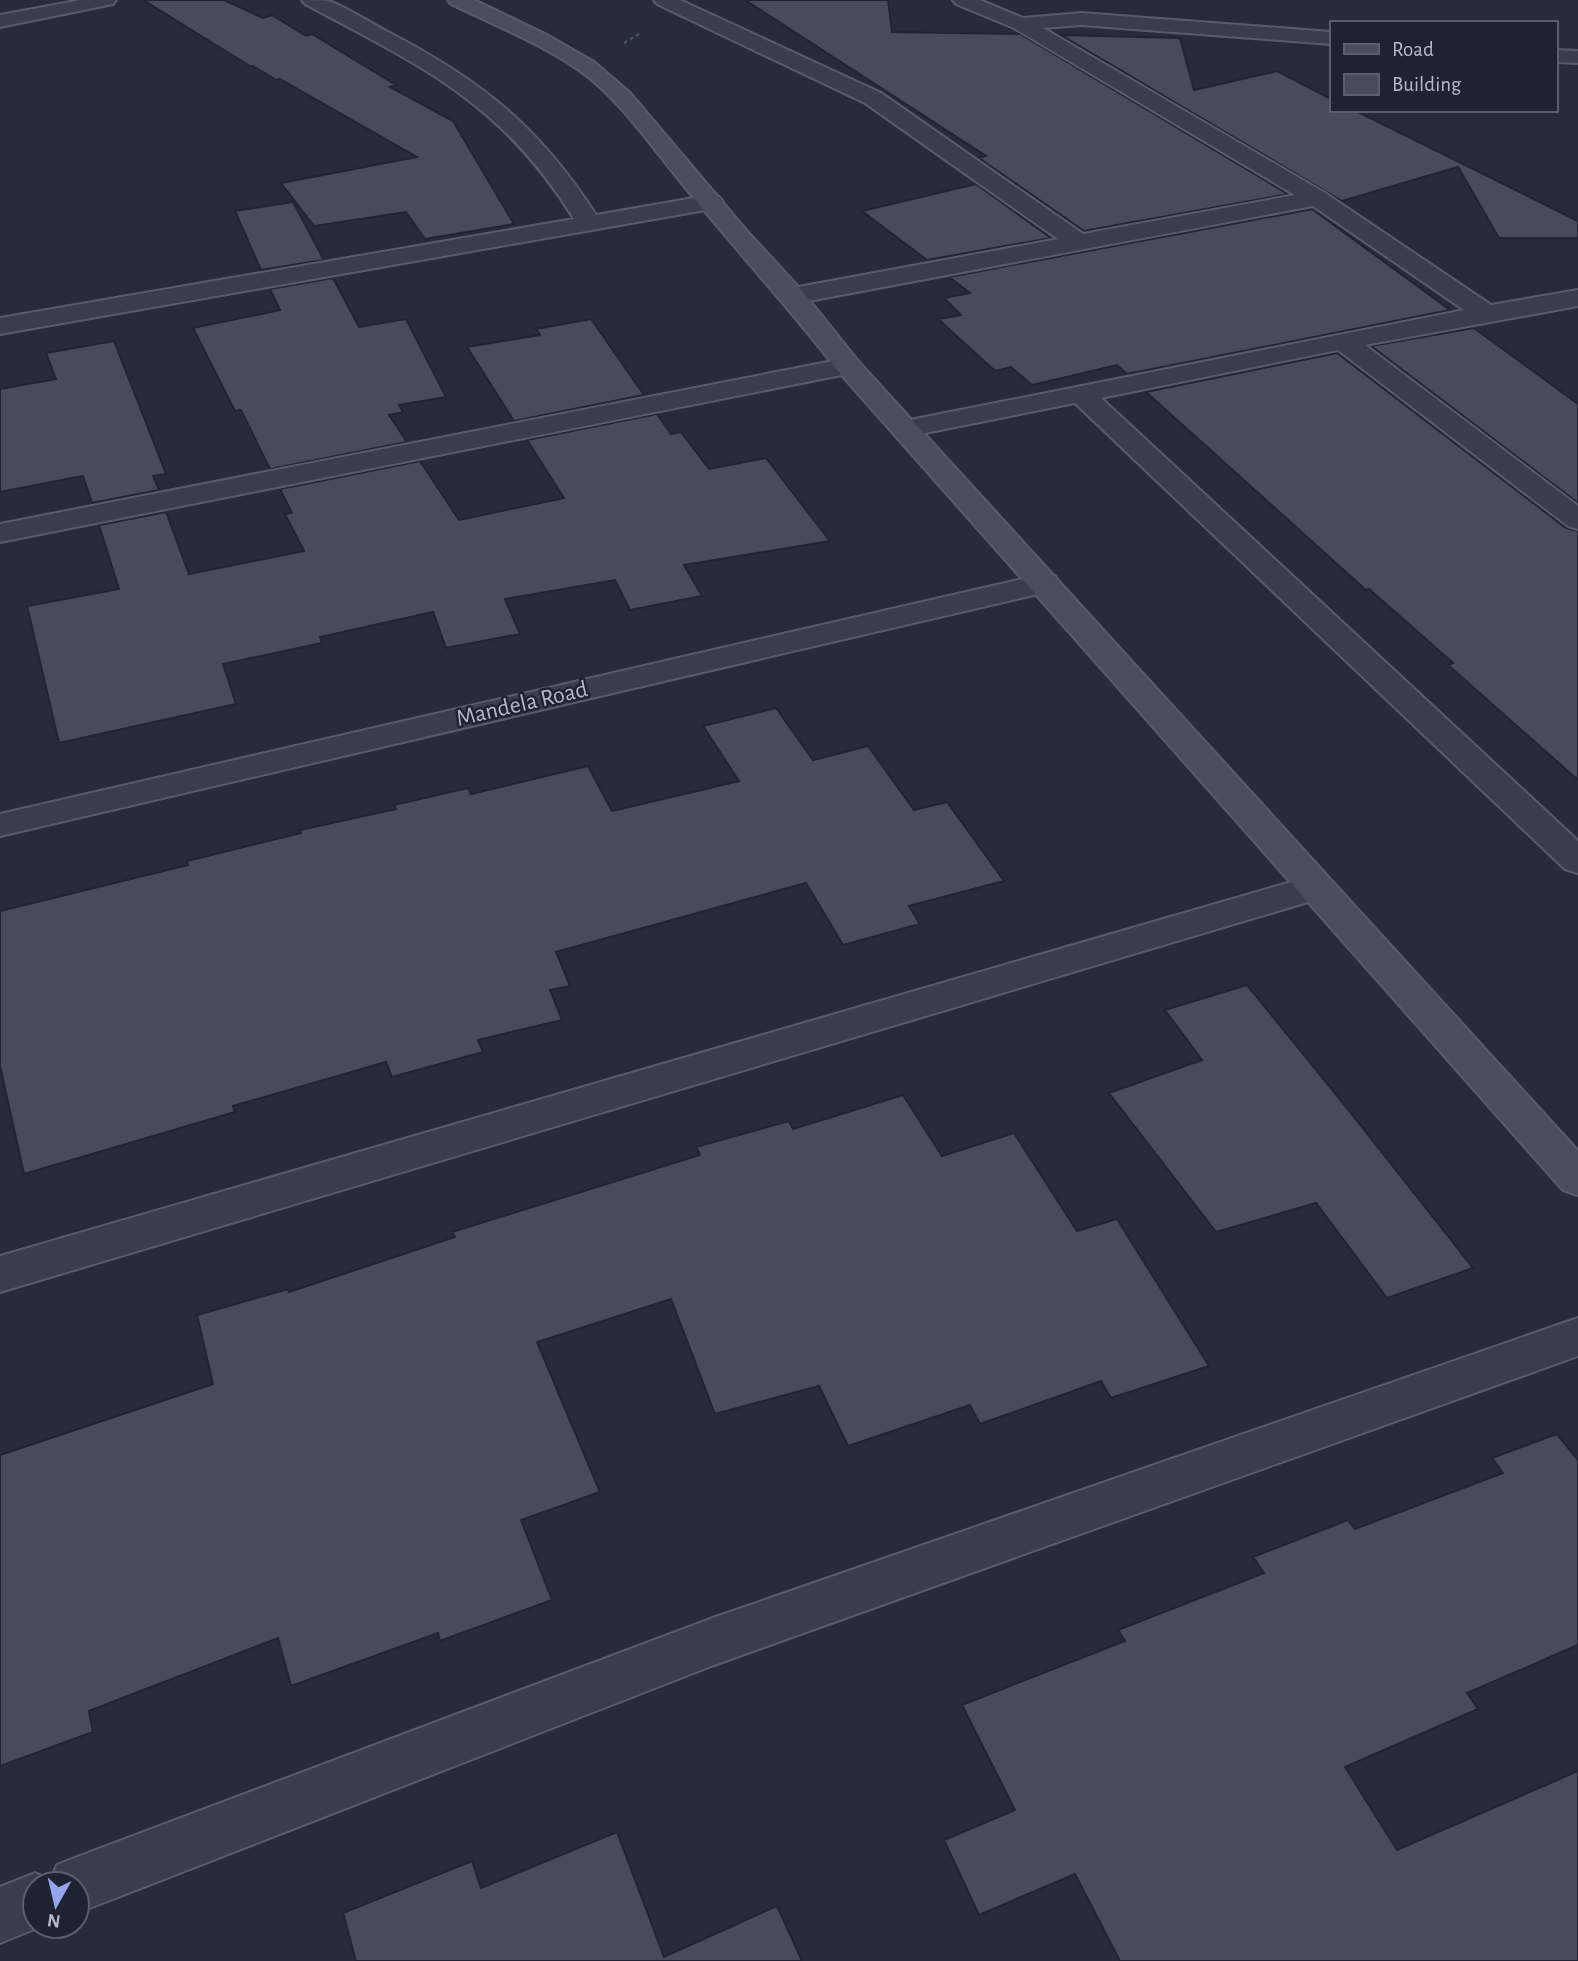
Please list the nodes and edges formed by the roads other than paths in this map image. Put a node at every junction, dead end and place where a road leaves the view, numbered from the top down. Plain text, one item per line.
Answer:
1 (106, 0) edge
2 (312, 0) edge
3 (458, 0) edge
4 (963, 0) edge
5 (672, 4) edge
6 (0, 21) edge
7 (1021, 24) junction
8 (1330, 38) edge
9 (1557, 56) edge
10 (1578, 58) edge
11 (1317, 198) junction
12 (711, 202) junction
13 (589, 223) junction
14 (1081, 244) junction
15 (793, 296) junction
16 (1578, 298) edge
17 (1486, 313) junction
18 (0, 326) edge
19 (1344, 342) junction
20 (848, 366) junction
21 (1081, 394) junction
22 (905, 429) junction
23 (1578, 520) edge
24 (0, 533) edge
25 (1044, 583) junction
26 (0, 825) edge
27 (1578, 861) edge
28 (1315, 887) junction
29 (1578, 1179) edge
30 (0, 1274) edge
31 (1578, 1337) edge
32 (91, 1880) edge
33 (21, 1907) edge
34 (0, 1915) edge

1 - 6 street
2 - 13 street
3 - 12 street
4 - 7 street
5 - 14 street
7 - 8 street
7 - 11 street
9 - 10 street
11 - 14 street
11 - 17 street
12 - 13 street
12 - 15 street
13 - 18 street
14 - 15 street
15 - 20 street
16 - 17 street
17 - 19 street
19 - 21 street
19 - 23 street
20 - 22 street
20 - 24 street
21 - 22 street
21 - 27 street
22 - 25 street
25 - 26 street, Mandela Road
25 - 28 street
28 - 29 street
28 - 30 street
31 - 32 street
33 - 34 street

